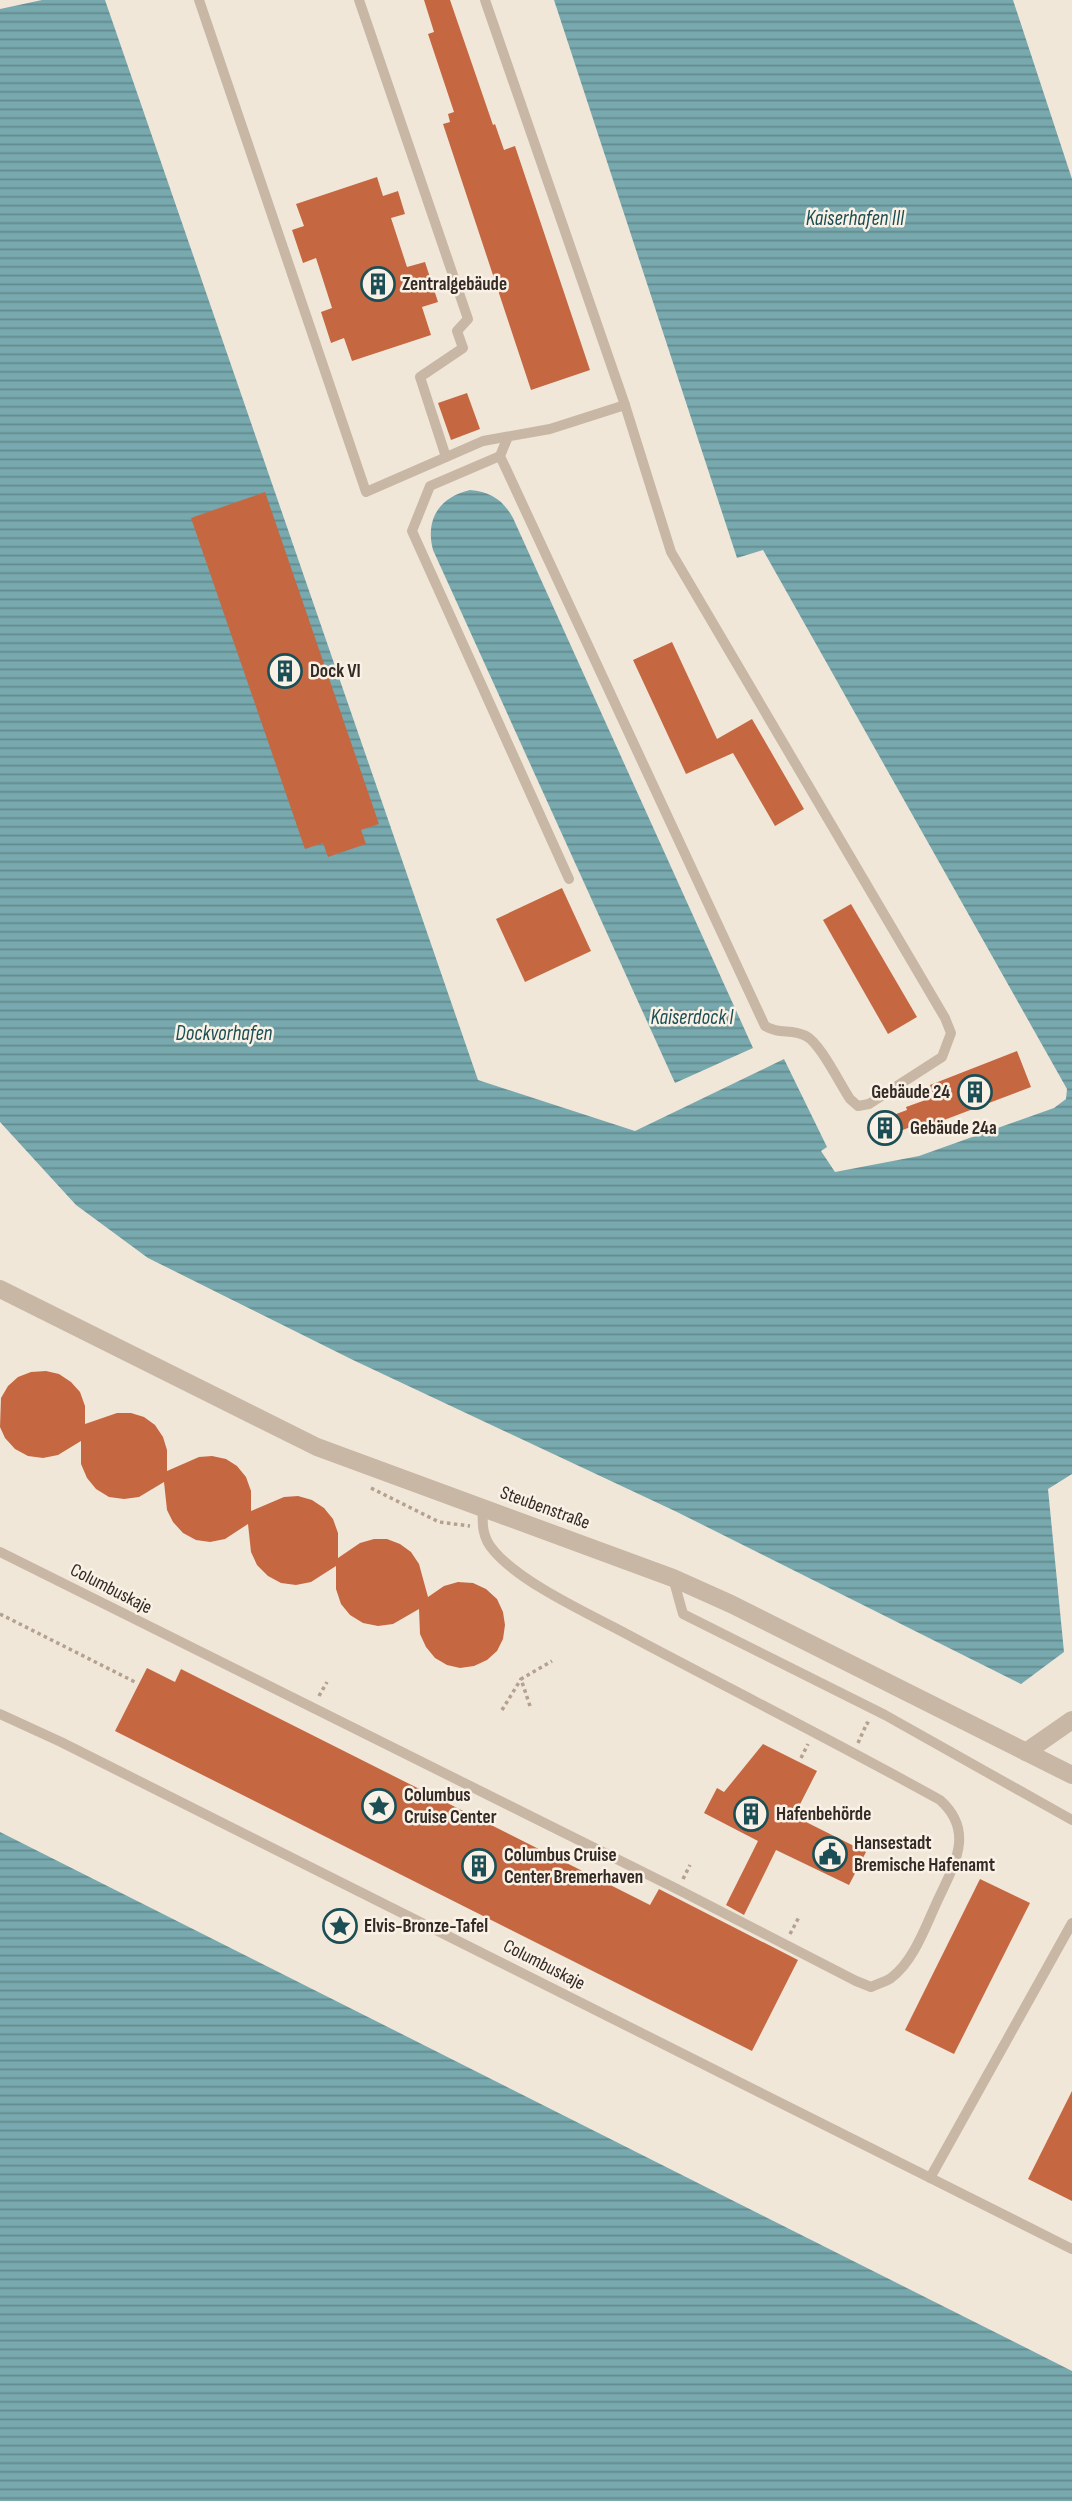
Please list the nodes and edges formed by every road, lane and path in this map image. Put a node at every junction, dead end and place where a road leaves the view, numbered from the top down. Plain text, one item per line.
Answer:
1 (359, 0) edge
2 (485, 0) edge
3 (197, 2) edge
4 (625, 405) junction
5 (507, 439) junction
6 (500, 456) junction
7 (446, 457) junction
8 (569, 879) dead end
9 (0, 1289) edge
10 (483, 1507) junction
11 (0, 1552) edge
12 (673, 1578) junction
13 (0, 1614) edge
14 (552, 1661) dead end
15 (521, 1679) junction
16 (137, 1683) dead end
17 (530, 1706) dead end
18 (502, 1710) dead end
19 (0, 1714) edge
20 (1072, 1720) edge
21 (810, 1740) dead end
22 (1026, 1752) junction
23 (801, 1758) dead end
24 (1072, 1775) edge
25 (1072, 1820) edge
26 (1072, 1923) edge
27 (930, 2178) junction
28 (1072, 2249) edge

1 - 7 lane
2 - 4 lane
3 - 7 lane
4 - 5 lane
4 - 6 lane
5 - 6 lane
5 - 7 lane
6 - 8 lane
9 - 10 street, Steubenstraße
10 - 11 lane, Columbuskaje
10 - 12 street, Steubenstraße
12 - 22 street, Steubenstraße
12 - 25 lane
13 - 16 path
14 - 15 path
15 - 17 path
15 - 18 path
19 - 27 lane, Columbuskaje
20 - 22 street
21 - 23 path
22 - 24 street, Steubenstraße
26 - 27 lane
27 - 28 lane, Columbuskaje

